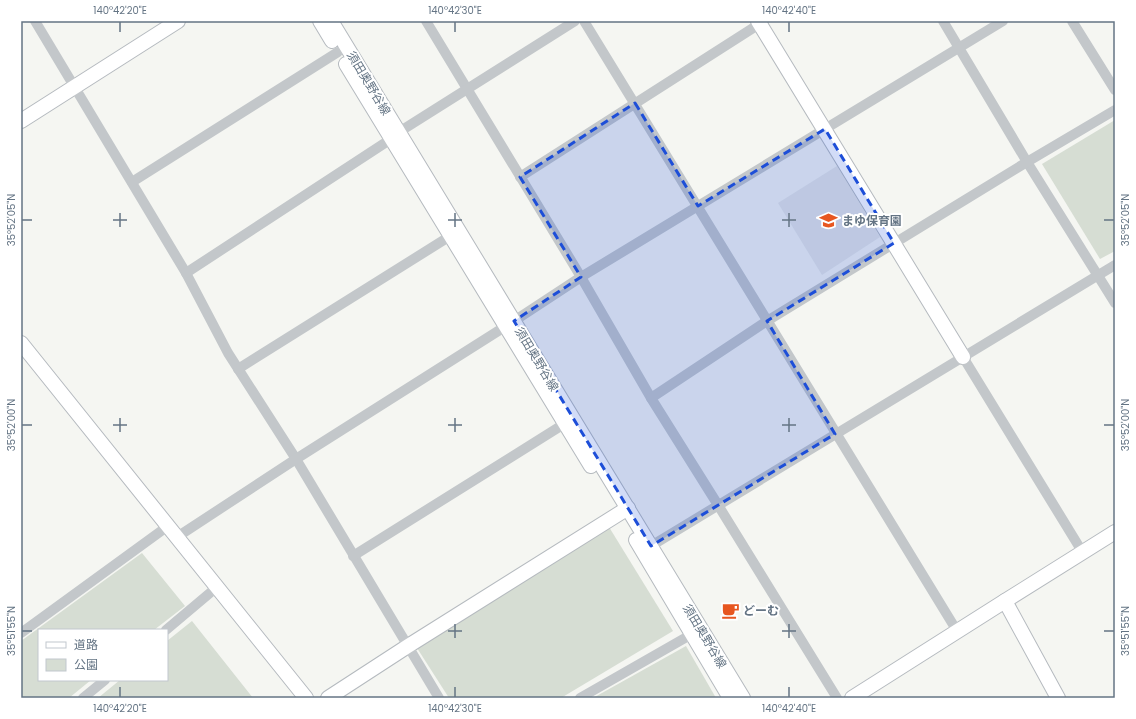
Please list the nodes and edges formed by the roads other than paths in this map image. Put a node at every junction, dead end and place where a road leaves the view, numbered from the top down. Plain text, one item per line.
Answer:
1 (35, 21) edge
2 (178, 21) edge
3 (320, 21) edge
4 (331, 21) edge
5 (426, 21) edge
6 (575, 21) edge
7 (584, 21) edge
8 (942, 21) edge
9 (1003, 21) edge
10 (1072, 21) edge
11 (761, 22) edge
12 (959, 48) junction
13 (338, 52) junction
14 (74, 87) junction
15 (466, 89) junction
16 (1115, 90) edge
17 (635, 103) junction
18 (1115, 110) edge
19 (21, 121) edge
20 (825, 129) junction
21 (395, 135) junction
22 (1027, 162) junction
23 (520, 177) junction
24 (132, 182) junction
25 (698, 206) junction
26 (454, 233) junction
27 (894, 243) junction
28 (1115, 265) edge
29 (186, 273) junction
30 (1098, 275) junction
31 (581, 277) junction
32 (1115, 303) edge
33 (767, 321) junction
34 (509, 324) junction
35 (21, 343) edge
36 (963, 357) junction
37 (238, 369) junction
38 (652, 398) junction
39 (564, 424) junction
40 (835, 434) junction
41 (296, 459) junction
42 (718, 505) junction
43 (624, 511) junction
44 (168, 526) junction
45 (1115, 532) edge
46 (177, 537) junction
47 (651, 546) junction
48 (1083, 553) junction
49 (353, 556) junction
50 (217, 588) junction
51 (1005, 600) junction
52 (167, 629) edge
53 (956, 631) junction
54 (21, 633) edge
55 (692, 634) junction
56 (408, 646) junction
57 (104, 681) edge
58 (83, 698) edge
59 (306, 698) edge
60 (328, 698) edge
61 (439, 698) edge
62 (580, 698) edge
63 (730, 698) edge
64 (743, 698) edge
65 (837, 698) edge
66 (852, 698) edge
67 (1058, 698) edge

1 - 14 street
2 - 14 street
3 - 13 street, 須田奥野谷線
4 - 21 street, 須田奥野谷線
5 - 15 street
6 - 15 street
7 - 17 street
8 - 12 street
9 - 12 street
10 - 16 street
11 - 17 street
11 - 20 street
12 - 20 street
12 - 22 street
13 - 21 street, 須田奥野谷線
13 - 24 street
14 - 19 street
14 - 24 street
15 - 21 street
15 - 23 street
17 - 23 street
17 - 25 street
18 - 22 street
20 - 25 street
20 - 27 street
21 - 26 street, 須田奥野谷線
21 - 29 street
22 - 27 street
22 - 30 street
23 - 31 street
24 - 29 street
25 - 31 street
25 - 33 street
26 - 34 street, 須田奥野谷線
26 - 37 street
27 - 33 street
27 - 36 street
28 - 30 street
29 - 37 street
30 - 32 street
30 - 36 street
31 - 34 street
31 - 38 street
33 - 38 street
33 - 40 street
34 - 39 street, 須田奥野谷線
34 - 41 street
34 - 43 street, 須田奥野谷線
35 - 44 street
36 - 40 street
36 - 48 street
37 - 41 street
38 - 42 street
39 - 43 street, 須田奥野谷線
39 - 49 street
40 - 42 street
40 - 53 street
41 - 46 street
41 - 49 street
42 - 47 street
42 - 65 street
43 - 47 street, 須田奥野谷線
43 - 55 street, 須田奥野谷線
43 - 56 street
44 - 46 street
44 - 54 street
45 - 48 street
46 - 50 street
47 - 64 street, 須田奥野谷線
48 - 51 street
49 - 56 street
50 - 52 street
50 - 59 street
51 - 53 street
51 - 67 street
53 - 66 street
55 - 62 street
55 - 63 street, 須田奥野谷線
56 - 60 street
56 - 61 street
57 - 58 street

